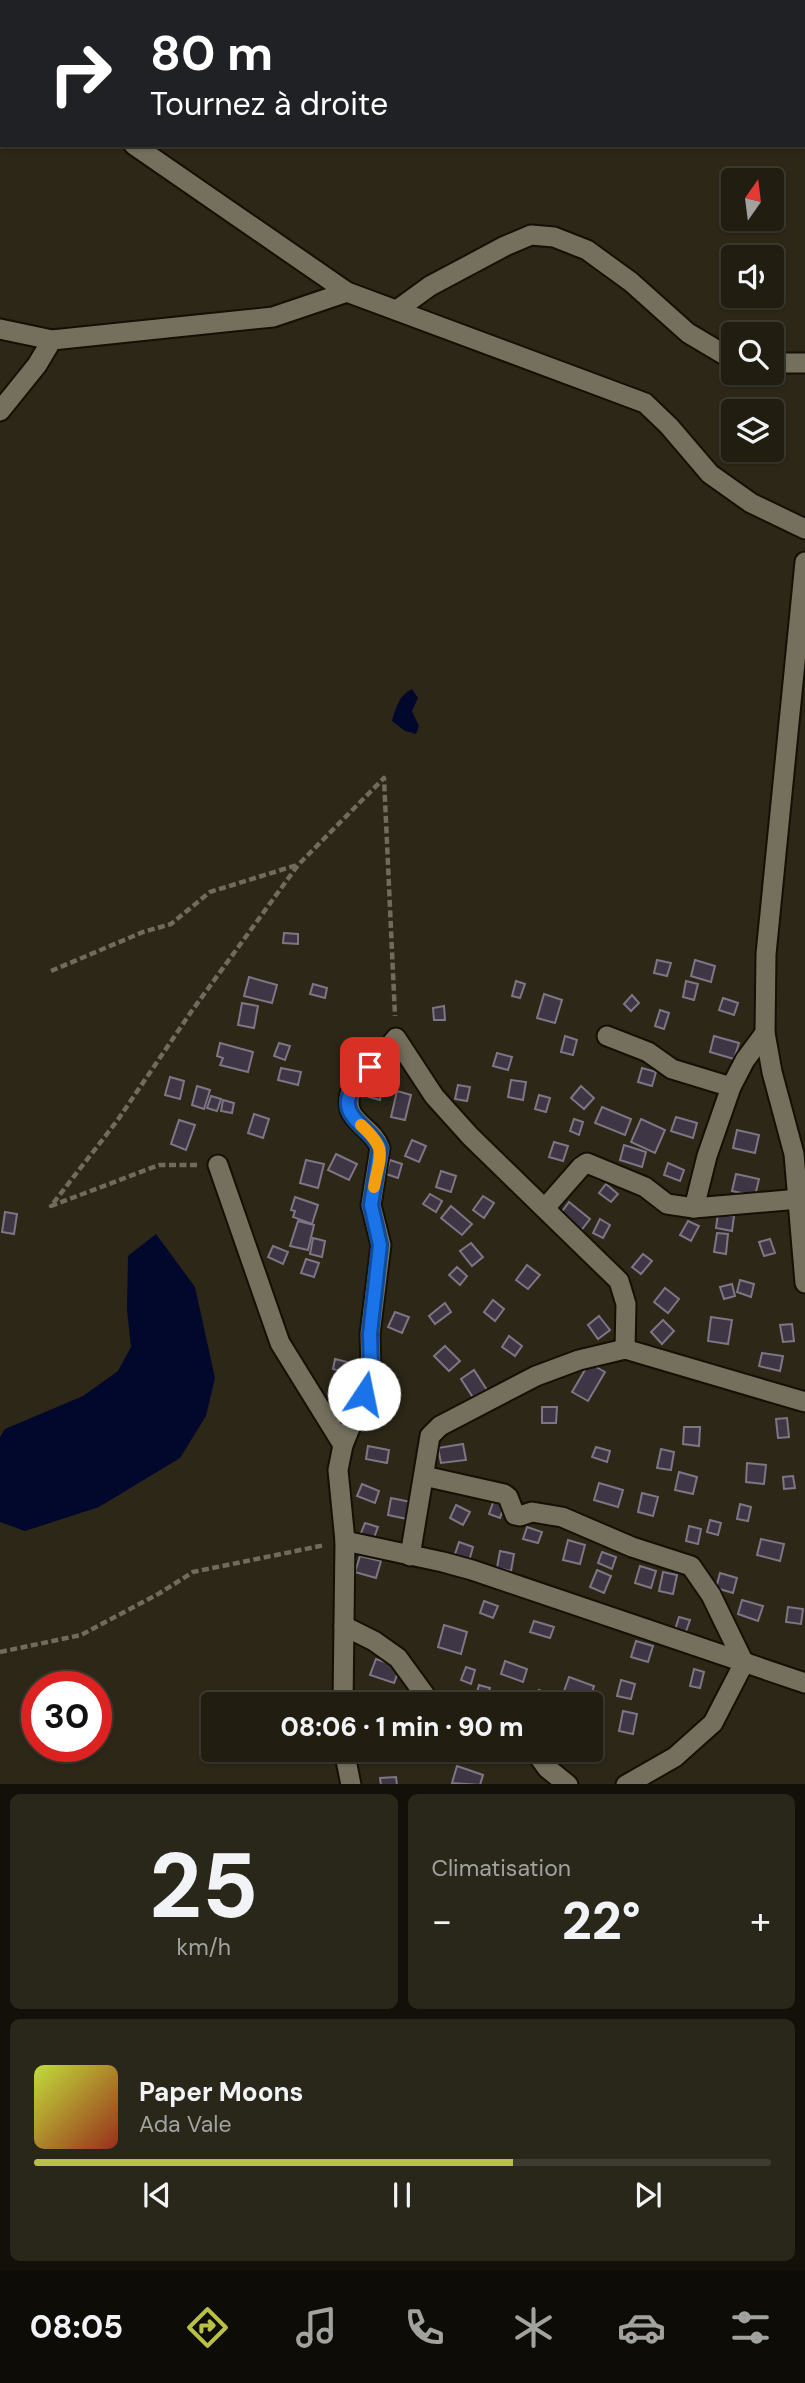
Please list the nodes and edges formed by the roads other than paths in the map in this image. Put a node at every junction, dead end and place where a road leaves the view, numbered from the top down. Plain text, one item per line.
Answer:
1 (154, 151) edge
2 (347, 292) junction
3 (397, 310) junction
4 (0, 329) edge
5 (52, 340) junction
6 (721, 353) edge
7 (784, 363) edge
8 (805, 363) edge
9 (0, 411) edge
10 (805, 529) edge
11 (805, 562) edge
12 (765, 1033) junction
13 (607, 1036) dead end
14 (731, 1087) junction
15 (218, 1165) road end
16 (799, 1199) junction
17 (545, 1208) junction
18 (694, 1208) junction
19 (805, 1283) edge
20 (625, 1349) junction
21 (805, 1402) edge
22 (343, 1445) junction
23 (424, 1475) junction
24 (345, 1541) junction
25 (410, 1556) junction
26 (344, 1626) junction
27 (744, 1663) junction
28 (805, 1683) edge
29 (343, 1692) edge
30 (423, 1692) edge
31 (346, 1762) edge
32 (543, 1762) edge
33 (351, 1784) edge
34 (568, 1784) edge
35 (626, 1784) edge

1 - 2 street
2 - 3 street
2 - 5 street
3 - 6 street
3 - 10 street
4 - 5 street
5 - 9 street
7 - 8 street
11 - 12 street
12 - 14 street
12 - 16 street
13 - 14 street
14 - 18 street
15 - 22 street
16 - 18 street
16 - 19 street
17 - 18 street
17 - 20 street
17 - 22 street
20 - 21 street
20 - 23 street
22 - 24 street
23 - 25 street
23 - 27 street
24 - 25 street
24 - 26 street
25 - 27 street
26 - 29 street
26 - 30 street
27 - 28 street
27 - 35 street
31 - 33 street
32 - 34 street

